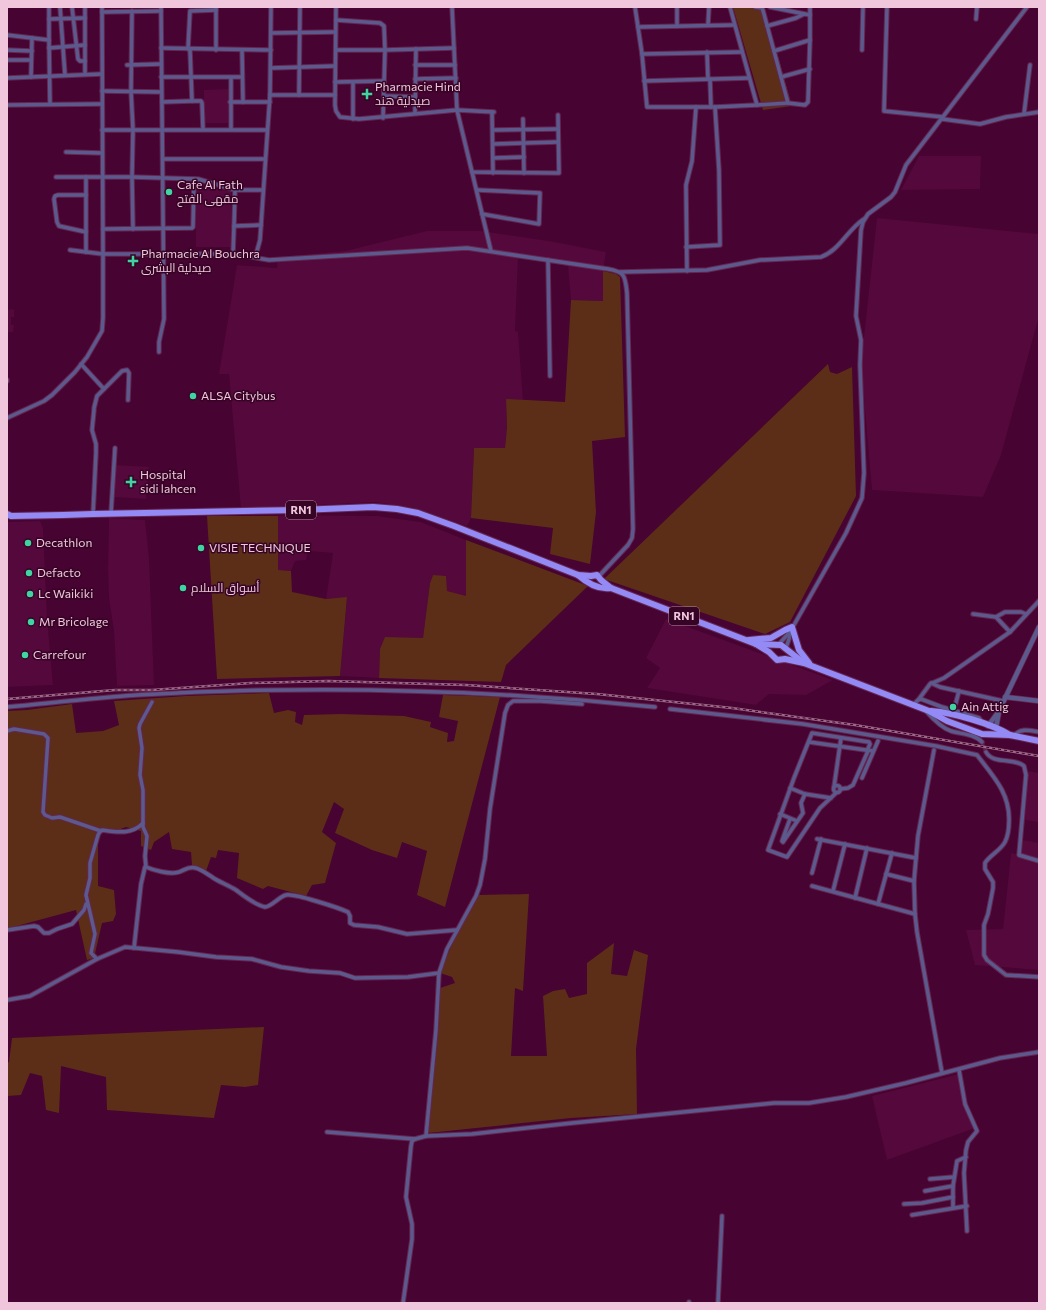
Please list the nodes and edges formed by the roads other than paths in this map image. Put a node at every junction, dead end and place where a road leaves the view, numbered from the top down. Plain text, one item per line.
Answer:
1 (49, 7) edge
2 (60, 7) edge
3 (72, 7) edge
4 (85, 7) edge
5 (102, 7) edge
6 (272, 7) edge
7 (300, 7) edge
8 (336, 7) edge
9 (452, 7) edge
10 (634, 7) edge
11 (677, 7) edge
12 (708, 7) edge
13 (730, 7) edge
14 (754, 7) edge
15 (770, 7) edge
16 (810, 7) edge
17 (863, 7) edge
18 (887, 7) edge
19 (977, 7) edge
20 (1027, 7) edge
21 (762, 8) edge
22 (161, 9) edge
23 (216, 9) edge
24 (132, 11) junction
25 (102, 12) junction
26 (804, 14) junction
27 (810, 15) junction
28 (61, 18) junction
29 (73, 18) junction
30 (85, 18) junction
31 (49, 19) junction
32 (976, 19) dead end
33 (336, 20) junction
34 (708, 25) junction
35 (734, 25) junction
36 (677, 26) junction
37 (767, 26) junction
38 (638, 27) junction
39 (300, 32) junction
40 (336, 32) junction
41 (271, 33) junction
42 (7, 36) edge
43 (32, 38) junction
44 (49, 40) junction
45 (810, 40) junction
46 (85, 45) junction
47 (64, 46) junction
48 (76, 46) junction
49 (49, 48) junction
50 (161, 48) junction
51 (454, 48) junction
52 (416, 49) junction
53 (7, 50) edge
54 (189, 50) junction
55 (216, 50) junction
56 (242, 50) junction
57 (271, 50) junction
58 (336, 50) junction
59 (385, 50) junction
60 (862, 50) dead end
61 (32, 51) junction
62 (707, 52) junction
63 (742, 52) junction
64 (774, 52) junction
65 (642, 54) junction
66 (7, 60) edge
67 (31, 60) junction
68 (85, 61) junction
69 (130, 64) junction
70 (161, 64) junction
71 (415, 65) junction
72 (455, 65) junction
73 (1030, 65) dead end
74 (335, 66) junction
75 (299, 67) junction
76 (271, 68) junction
77 (810, 69) junction
78 (85, 74) junction
79 (102, 74) junction
80 (65, 75) junction
81 (48, 76) junction
82 (31, 77) junction
83 (161, 77) junction
84 (242, 77) junction
85 (781, 77) junction
86 (7, 78) edge
87 (191, 78) junction
88 (231, 78) junction
89 (456, 78) junction
90 (749, 78) junction
91 (415, 79) junction
92 (709, 79) junction
93 (383, 81) junction
94 (644, 81) junction
95 (335, 82) junction
96 (353, 82) junction
97 (102, 91) junction
98 (131, 91) junction
99 (161, 92) junction
100 (299, 94) junction
101 (335, 94) junction
102 (270, 95) junction
103 (384, 96) junction
104 (415, 97) junction
105 (192, 101) junction
106 (162, 102) junction
107 (230, 102) junction
108 (242, 102) junction
109 (270, 102) junction
110 (788, 102) junction
111 (50, 104) junction
112 (102, 104) junction
113 (7, 105) edge
114 (757, 105) junction
115 (696, 107) junction
116 (713, 107) junction
117 (457, 110) junction
118 (1039, 112) edge
119 (415, 113) junction
120 (558, 114) dead end
121 (1024, 114) junction
122 (383, 118) junction
123 (943, 118) junction
124 (353, 119) junction
125 (523, 119) dead end
126 (163, 129) junction
127 (202, 129) junction
128 (231, 129) junction
129 (558, 129) junction
130 (102, 130) junction
131 (133, 130) junction
132 (267, 130) junction
133 (493, 130) junction
134 (523, 130) junction
135 (558, 142) junction
136 (523, 143) junction
137 (493, 144) junction
138 (66, 152) dead end
139 (102, 153) junction
140 (524, 157) junction
141 (493, 158) junction
142 (163, 159) junction
143 (265, 159) junction
144 (472, 172) junction
145 (493, 173) junction
146 (524, 173) junction
147 (56, 177) dead end
148 (86, 177) junction
149 (102, 177) junction
150 (132, 177) junction
151 (163, 178) junction
152 (194, 179) junction
153 (235, 190) junction
154 (263, 190) junction
155 (476, 190) junction
156 (86, 195) junction
157 (482, 214) junction
158 (865, 218) junction
159 (261, 225) junction
160 (234, 226) junction
161 (103, 229) junction
162 (133, 229) junction
163 (163, 229) junction
164 (86, 232) junction
165 (686, 247) junction
166 (70, 250) dead end
167 (491, 251) junction
168 (86, 252) junction
169 (103, 254) junction
170 (163, 254) junction
171 (233, 254) junction
172 (251, 257) junction
173 (548, 260) junction
174 (687, 271) junction
175 (620, 272) junction
176 (159, 352) dead end
177 (81, 364) junction
178 (550, 376) dead end
179 (104, 389) junction
180 (128, 400) dead end
181 (7, 418) edge
182 (115, 448) dead end
183 (110, 513) junction
184 (93, 514) junction
185 (8, 516) edge
186 (600, 578) junction
187 (590, 579) junction
188 (597, 586) junction
189 (611, 588) junction
190 (1039, 601) edge
191 (973, 614) dead end
192 (1026, 614) junction
193 (996, 617) junction
194 (1039, 628) edge
195 (791, 630) junction
196 (1010, 632) junction
197 (747, 640) junction
198 (756, 644) junction
199 (777, 645) junction
200 (786, 649) junction
201 (772, 655) junction
202 (782, 659) junction
203 (804, 663) junction
204 (812, 666) junction
205 (931, 683) junction
206 (960, 691) junction
207 (920, 699) junction
208 (1004, 699) junction
209 (1039, 701) edge
210 (152, 702) dead end
211 (582, 704) dead end
212 (913, 705) junction
213 (7, 707) edge
214 (655, 707) dead end
215 (670, 709) dead end
216 (926, 710) junction
217 (999, 711) junction
218 (953, 712) junction
219 (952, 723) junction
220 (989, 726) junction
221 (7, 731) edge
222 (955, 732) junction
223 (1039, 732) edge
224 (986, 734) junction
225 (1011, 735) junction
226 (841, 738) junction
227 (878, 741) dead end
228 (1039, 741) edge
229 (809, 742) junction
230 (982, 742) dead end
231 (840, 746) junction
232 (934, 750) dead end
233 (868, 751) junction
234 (873, 751) junction
235 (986, 752) tunnel mouth
236 (862, 778) dead end
237 (834, 787) junction
238 (790, 788) junction
239 (840, 789) junction
240 (836, 793) junction
241 (805, 794) junction
242 (831, 798) junction
243 (780, 814) junction
244 (790, 819) junction
245 (797, 822) junction
246 (143, 823) junction
247 (100, 831) junction
248 (845, 844) junction
249 (867, 848) junction
250 (892, 853) junction
251 (916, 858) junction
252 (1039, 861) edge
253 (145, 867) junction
254 (812, 873) dead end
255 (886, 874) junction
256 (914, 881) junction
257 (812, 886) dead end
258 (833, 891) junction
259 (855, 898) junction
260 (87, 902) junction
261 (878, 904) junction
262 (89, 910) junction
263 (81, 914) junction
264 (915, 914) junction
265 (7, 930) edge
266 (457, 930) junction
267 (134, 948) junction
268 (97, 959) junction
269 (438, 972) junction
270 (1039, 977) edge
271 (7, 1000) edge
272 (1039, 1052) edge
273 (959, 1070) junction
274 (942, 1073) junction
275 (327, 1132) dead end
276 (426, 1136) junction
277 (415, 1139) junction
278 (966, 1157) junction
279 (954, 1177) junction
280 (930, 1179) dead end
281 (953, 1186) junction
282 (925, 1190) dead end
283 (953, 1197) junction
284 (904, 1204) dead end
285 (966, 1206) junction
286 (953, 1208) junction
287 (912, 1215) dead end
288 (722, 1216) dead end
289 (967, 1231) dead end
290 (403, 1303) edge
291 (718, 1303) edge

1 - 31 street
2 - 28 street
3 - 29 street
4 - 30 street
5 - 25 street
6 - 41 street
7 - 39 street
8 - 33 street
9 - 51 street
10 - 38 street
11 - 36 street
12 - 34 street
13 - 35 street
14 - 21 street
15 - 26 street
16 - 27 street
17 - 60 street
18 - 123 street
19 - 32 street
20 - 123 street
21 - 37 street
22 - 24 street
22 - 50 street
23 - 54 street
23 - 55 street
24 - 25 street
24 - 69 street
25 - 79 street
26 - 27 street
26 - 37 street
27 - 45 street
28 - 29 street
28 - 31 street
28 - 47 street
29 - 30 street
29 - 48 street
30 - 46 street
31 - 44 street
33 - 40 street
33 - 59 street
34 - 35 street
34 - 36 street
35 - 63 street
36 - 38 street
37 - 64 street
38 - 65 street
39 - 40 street
39 - 41 street
39 - 75 street
40 - 58 street
41 - 57 street
42 - 43 street
43 - 44 street
43 - 61 street
44 - 49 street
45 - 64 street
45 - 77 street
46 - 48 street
46 - 68 street
47 - 48 street
47 - 49 street
47 - 80 street
48 - 68 street
49 - 81 street
50 - 54 street
50 - 70 street
51 - 52 street
51 - 72 street
52 - 59 street
52 - 71 street
53 - 61 street
54 - 55 street
54 - 87 street
55 - 56 street
56 - 57 street
56 - 84 street
57 - 76 street
58 - 59 street
58 - 74 street
59 - 93 street
61 - 67 street
62 - 63 street
62 - 65 street
62 - 92 street
63 - 90 street
64 - 85 street
65 - 94 street
66 - 67 street
67 - 82 street
68 - 78 street
69 - 70 street
69 - 98 street
70 - 83 street
71 - 72 street
71 - 91 street
72 - 89 street
73 - 121 street
74 - 75 street
74 - 95 street
75 - 76 street
75 - 100 street
76 - 102 street
77 - 85 street
77 - 110 street
78 - 79 street
78 - 80 street
79 - 97 street
80 - 81 street
81 - 82 street
81 - 111 street
82 - 86 street
83 - 87 street
83 - 99 street
84 - 88 street
84 - 108 street
85 - 110 street
87 - 88 street
87 - 105 street
88 - 107 street
89 - 91 street
89 - 117 street
90 - 92 street
90 - 114 street
91 - 104 street
92 - 94 street
92 - 116 street
93 - 96 street
93 - 103 street
94 - 115 street
95 - 96 street
95 - 101 street
96 - 124 street
97 - 98 street
97 - 112 street
98 - 99 street
98 - 131 street
99 - 106 street
100 - 101 street
100 - 102 street
101 - 124 street
102 - 109 street
103 - 104 street
103 - 122 street
104 - 119 street
105 - 106 street
105 - 127 street
106 - 126 street
107 - 108 street
107 - 128 street
108 - 109 street
109 - 132 street
110 - 114 street
111 - 112 street
111 - 113 street
112 - 130 street
114 - 116 street
115 - 116 street
115 - 165 street
116 - 165 street
117 - 119 street
117 - 133 street
117 - 144 street
118 - 121 street
119 - 122 street
120 - 129 street
121 - 123 street
122 - 124 street
123 - 158 street
125 - 134 street
126 - 127 street
126 - 131 street
126 - 142 street
127 - 128 street
128 - 132 street
129 - 134 street
129 - 135 street
130 - 131 street
130 - 139 street
131 - 150 street
132 - 143 street
133 - 134 street
133 - 137 street
134 - 136 street
135 - 136 street
135 - 146 street
136 - 137 street
136 - 140 street
137 - 141 street
138 - 139 street
139 - 149 street
140 - 141 street
140 - 146 street
141 - 145 street
142 - 143 street
142 - 151 street
143 - 154 street
144 - 145 street
144 - 155 street
145 - 146 street
147 - 148 street
148 - 149 street
148 - 156 street
149 - 150 street
149 - 161 street
150 - 151 street
150 - 162 street
151 - 152 street
151 - 163 street
152 - 153 street
152 - 163 street
153 - 154 street
153 - 160 street
154 - 159 street
155 - 157 street
155 - 157 street
156 - 164 street
156 - 164 street
157 - 167 street
158 - 174 street
158 - 195 street
159 - 160 street
159 - 172 street
160 - 171 street
161 - 162 street
161 - 169 street
162 - 163 street
163 - 170 street
164 - 168 street
165 - 174 street
166 - 168 street
167 - 172 street
167 - 173 street
168 - 169 street
169 - 170 street
169 - 177 street
170 - 171 street
170 - 176 street
171 - 172 street
173 - 175 street
173 - 178 street
174 - 175 street
175 - 186 street
177 - 179 street
177 - 181 street
179 - 180 street
179 - 184 street
182 - 183 street
183 - 184 main road, RN1
183 - 187 main road, RN1
184 - 185 main road, RN1
186 - 187 main road
186 - 188 main road
186 - 189 main road, RN1
187 - 188 main road
188 - 189 main road, RN1
189 - 197 main road, RN1
190 - 192 street
191 - 193 street
192 - 193 street
192 - 196 street
193 - 196 street
194 - 208 street
195 - 197 main road
195 - 199 street
195 - 200 street
195 - 204 main road
196 - 205 street
197 - 198 main road, RN1
198 - 199 main road, RN1
198 - 201 main road, RN1
199 - 200 main road
199 - 201 main road
200 - 202 main road
200 - 203 main road
201 - 202 main road
202 - 203 main road
203 - 204 main road
204 - 212 main road
205 - 206 street
205 - 207 street
206 - 208 street
206 - 218 street
207 - 212 street
207 - 218 street
208 - 209 street
208 - 217 street
210 - 246 street
211 - 266 street
212 - 216 main road
213 - 214 street
215 - 270 street
216 - 218 main road
216 - 219 main road
216 - 222 street
217 - 220 street
217 - 220 street
218 - 219 main road
218 - 220 main road
219 - 222 street
219 - 224 main road
220 - 224 main road
220 - 225 main road
221 - 247 street
222 - 230 street
223 - 225 street
224 - 225 main road
225 - 228 main road
226 - 229 street
226 - 231 street
226 - 233 street
227 - 234 street
229 - 231 street
229 - 238 street
231 - 233 street
231 - 237 street
232 - 251 street
233 - 234 street
233 - 239 street
234 - 236 street
235 - 252 street
237 - 239 street
237 - 240 street
238 - 241 street
238 - 243 street
239 - 240 street
240 - 242 street
241 - 242 street
241 - 245 street
242 - 243 street
243 - 244 street
244 - 245 street
244 - 245 street
246 - 247 street
246 - 253 street
247 - 260 street
248 - 249 street
248 - 254 street
248 - 258 street
249 - 250 street
249 - 259 street
250 - 251 street
250 - 255 street
251 - 256 street
253 - 266 street
253 - 267 street
255 - 256 street
255 - 261 street
256 - 264 street
257 - 258 street
258 - 259 street
259 - 261 street
260 - 262 street
260 - 263 street
261 - 264 street
262 - 263 street
262 - 268 street
263 - 265 street
264 - 274 street
266 - 269 street
267 - 268 street
267 - 269 street
268 - 271 street
269 - 276 street
272 - 273 street
273 - 274 street
273 - 278 street
274 - 276 street
275 - 277 street
276 - 277 street
277 - 290 street
278 - 279 street
278 - 285 street
279 - 280 street
279 - 281 street
281 - 282 street
281 - 283 street
283 - 284 street
283 - 286 street
285 - 286 street
285 - 289 street
286 - 287 street
288 - 291 street

